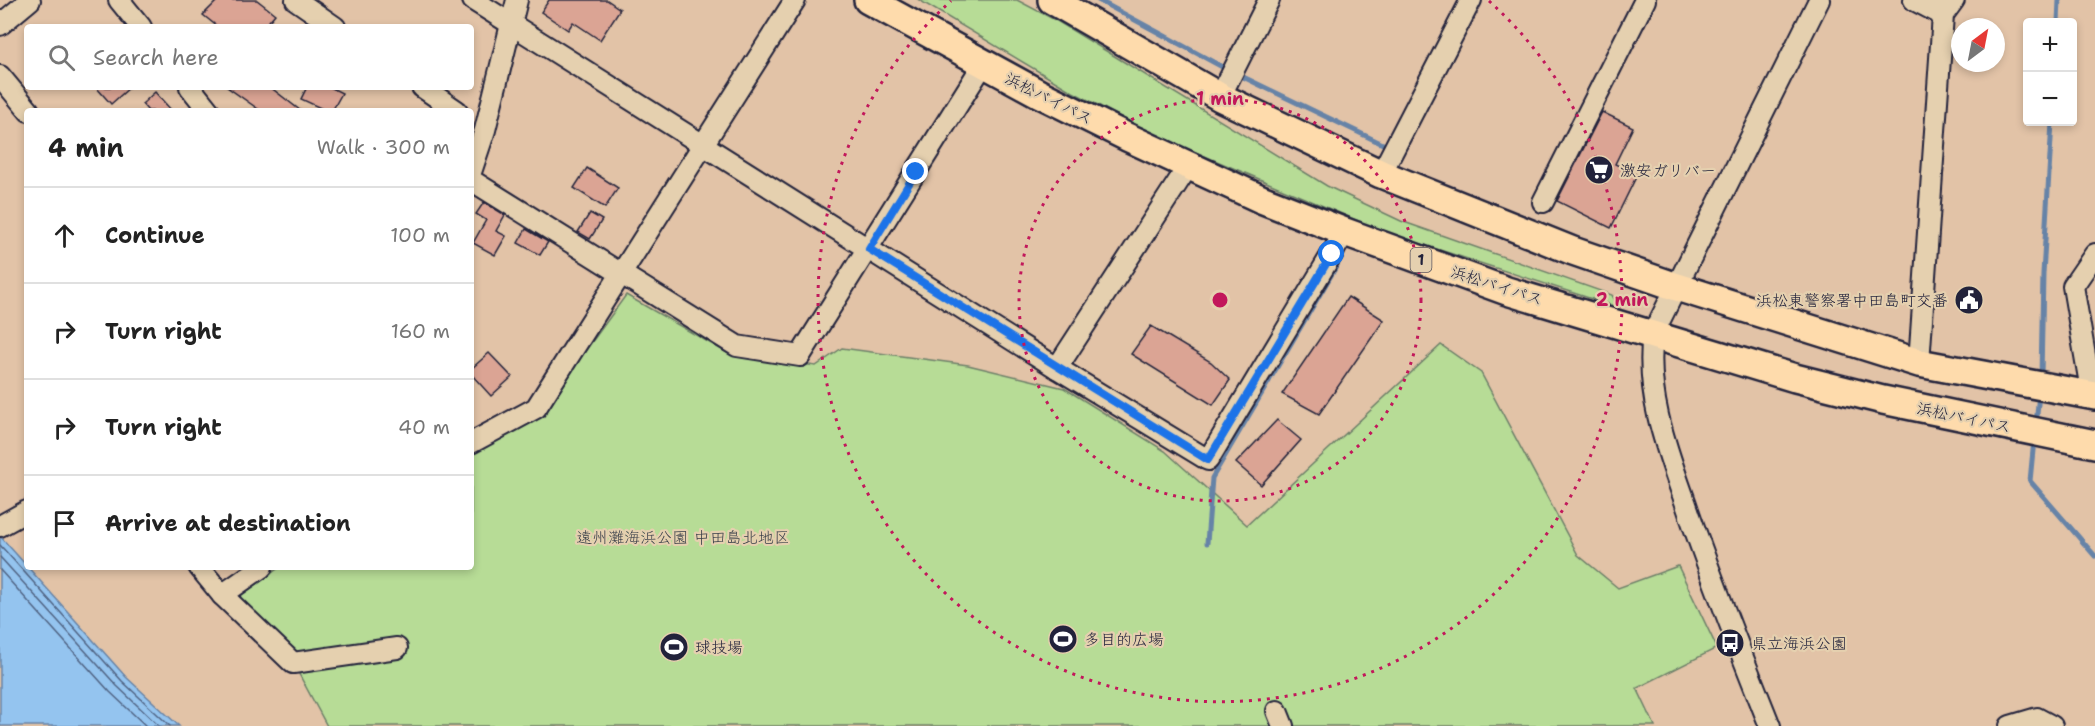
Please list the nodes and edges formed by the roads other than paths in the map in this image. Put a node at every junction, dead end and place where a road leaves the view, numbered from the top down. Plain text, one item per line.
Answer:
1 (30, 0) edge
2 (119, 0) edge
3 (296, 0) edge
4 (473, 0) edge
5 (517, 0) edge
6 (795, 0) edge
7 (868, 0) edge
8 (907, 0) edge
9 (1052, 0) edge
10 (1269, 0) edge
11 (1471, 0) edge
12 (1645, 0) edge
13 (1819, 0) edge
14 (1914, 0) edge
15 (1948, 8) edge
16 (139, 24) edge
17 (331, 24) edge
18 (0, 25) edge
19 (511, 25) junction
20 (984, 63) junction
21 (0, 76) edge
22 (1224, 89) junction
23 (192, 90) edge
24 (426, 90) edge
25 (1040, 94) junction
26 (27, 108) edge
27 (207, 108) edge
28 (453, 108) edge
29 (478, 125) edge
30 (703, 144) junction
31 (474, 152) edge
32 (1189, 165) junction
33 (1381, 174) junction
34 (474, 182) edge
35 (1543, 202) dead end
36 (1345, 232) junction
37 (869, 249) junction
38 (2095, 254) edge
39 (620, 274) junction
40 (1677, 287) junction
41 (1653, 333) junction
42 (1919, 363) junction
43 (1057, 368) junction
44 (2086, 394) edge
45 (474, 440) edge
46 (2095, 444) edge
47 (24, 513) edge
48 (0, 526) edge
49 (201, 570) edge
50 (258, 570) edge
51 (222, 595) junction
52 (397, 648) dead end
53 (1770, 726) edge
54 (2010, 726) edge
55 (2052, 726) edge

1 - 18 street
2 - 16 street
3 - 17 street
4 - 19 street
5 - 19 street
6 - 30 street
7 - 20 highway, 浜松バイパス / 1
8 - 25 highway
9 - 22 highway
10 - 22 street
11 - 33 street
12 - 35 street
13 - 40 street
14 - 15 street
15 - 42 street
19 - 29 street
19 - 30 street
20 - 25 highway, 浜松バイパス / 1
20 - 37 street
21 - 26 street
22 - 33 highway
23 - 27 street
24 - 28 street
25 - 32 highway, 浜松バイパス / 1
29 - 31 street
30 - 37 street
30 - 39 street
32 - 36 highway, 浜松バイパス / 1
32 - 43 street
33 - 40 highway
34 - 39 street
36 - 41 highway, 浜松バイパス / 1
36 - 43 street
37 - 39 street
37 - 43 street
38 - 44 street
39 - 45 street
40 - 41 street
40 - 42 highway
41 - 46 highway, 浜松バイパス / 1
41 - 53 street
42 - 44 highway
47 - 48 street
49 - 51 street
50 - 51 street
51 - 52 street
54 - 55 street

